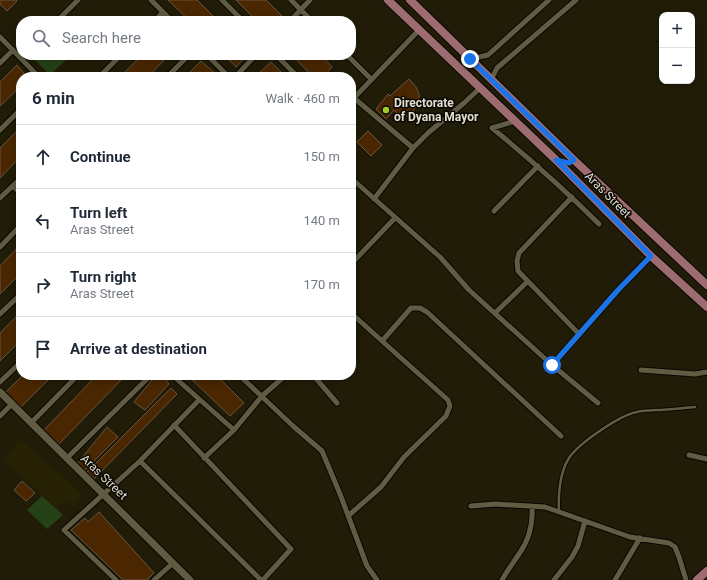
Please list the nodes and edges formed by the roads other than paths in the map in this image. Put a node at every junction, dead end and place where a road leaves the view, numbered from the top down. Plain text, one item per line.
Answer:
1 (78, 0) edge
2 (151, 0) edge
3 (222, 0) edge
4 (291, 0) edge
5 (310, 0) edge
6 (388, 0) edge
7 (410, 0) edge
8 (549, 0) edge
9 (576, 0) edge
10 (301, 10) junction
11 (164, 12) junction
12 (62, 16) edge
13 (160, 16) edge
14 (168, 16) edge
15 (237, 16) edge
16 (295, 16) edge
17 (307, 16) edge
18 (419, 30) junction
19 (0, 37) edge
20 (13, 50) junction
21 (16, 52) edge
22 (470, 59) junction
23 (25, 60) edge
24 (116, 60) edge
25 (184, 60) edge
26 (212, 60) edge
27 (251, 60) edge
28 (281, 60) edge
29 (352, 60) edge
30 (0, 63) edge
31 (35, 72) edge
32 (104, 72) edge
33 (172, 72) edge
34 (224, 72) edge
35 (240, 72) edge
36 (293, 72) edge
37 (371, 79) junction
38 (492, 80) junction
39 (480, 88) junction
40 (356, 96) edge
41 (356, 102) edge
42 (16, 114) edge
43 (515, 122) junction
44 (0, 130) edge
45 (414, 148) junction
46 (556, 160) junction
47 (574, 160) junction
48 (538, 166) junction
49 (16, 183) edge
50 (356, 183) edge
51 (13, 186) junction
52 (16, 189) edge
53 (572, 197) junction
54 (0, 198) edge
55 (374, 199) junction
56 (494, 211) dead end
57 (395, 218) junction
58 (599, 224) dead end
59 (16, 230) edge
60 (0, 247) edge
61 (651, 256) junction
62 (356, 259) edge
63 (527, 282) junction
64 (707, 286) edge
65 (16, 299) edge
66 (707, 307) edge
67 (495, 313) junction
68 (0, 314) edge
69 (356, 318) edge
70 (579, 334) junction
71 (382, 341) junction
72 (552, 365) junction
73 (16, 367) edge
74 (641, 370) dead end
75 (707, 372) edge
76 (73, 380) edge
77 (146, 380) edge
78 (178, 380) edge
79 (244, 380) edge
80 (280, 380) edge
81 (317, 380) edge
82 (0, 382) edge
83 (0, 392) edge
84 (262, 396) junction
85 (200, 400) junction
86 (337, 403) dead end
87 (598, 403) dead end
88 (12, 404) junction
89 (696, 408) dead end
90 (0, 416) edge
91 (31, 423) junction
92 (174, 425) junction
93 (234, 430) junction
94 (561, 436) dead end
95 (689, 455) dead end
96 (67, 458) junction
97 (204, 458) junction
98 (707, 459) edge
99 (140, 461) junction
100 (105, 494) junction
101 (471, 506) dead end
102 (532, 506) junction
103 (559, 511) junction
104 (348, 516) junction
105 (585, 521) junction
106 (640, 538) junction
107 (173, 563) junction
108 (707, 571) edge
109 (116, 580) edge
110 (154, 580) edge
111 (190, 580) edge
112 (262, 580) edge
113 (377, 580) edge
114 (502, 580) edge
115 (554, 580) edge
116 (615, 580) edge
117 (686, 580) edge
118 (697, 580) edge

1 - 12 street
2 - 11 street
3 - 15 street
4 - 10 street
5 - 10 street
6 - 18 main road, Aras Street
7 - 22 main road, Aras Street
8 - 22 street
9 - 38 street
10 - 16 street
10 - 17 street
11 - 13 street
11 - 14 street
18 - 37 street
18 - 39 main road, Aras Street
19 - 20 street
20 - 21 street
20 - 30 street
22 - 38 main road, Aras Street
23 - 31 street
24 - 32 street
25 - 33 street
26 - 34 street
27 - 35 street
28 - 36 street
29 - 37 street
37 - 40 street
38 - 47 main road, Aras Street
39 - 43 main road, Aras Street
39 - 45 street
41 - 45 street
42 - 44 street
43 - 46 main road, Aras Street
43 - 48 street
45 - 55 street
46 - 47 main road
46 - 61 main road, Aras Street
47 - 64 main road, Aras Street
48 - 53 street
48 - 56 street
49 - 51 street
50 - 55 street
51 - 52 street
51 - 54 street
53 - 58 street
53 - 63 street
55 - 57 street
57 - 62 street
57 - 67 street
59 - 60 street
61 - 66 main road, Aras Street
61 - 70 street
63 - 67 street
63 - 70 street
65 - 68 street
67 - 72 street
69 - 71 street
70 - 72 street
71 - 94 street
71 - 104 street
72 - 87 street
73 - 82 street
74 - 75 street
76 - 91 street
77 - 96 street
78 - 85 street
79 - 84 street
80 - 84 street
81 - 86 street
83 - 88 street, Aras Street
84 - 93 street
84 - 104 street
85 - 92 street
85 - 93 street
88 - 90 street
88 - 91 street, Aras Street
89 - 103 lane
91 - 96 street, Aras Street
92 - 97 street
92 - 99 street
93 - 97 street
95 - 98 street
96 - 100 street, Aras Street
97 - 112 street
99 - 100 street
99 - 112 street
100 - 107 street, Aras Street
100 - 109 street
101 - 102 street
102 - 103 street
102 - 114 street
103 - 105 street
104 - 113 street
105 - 106 street
105 - 115 street
106 - 116 street
106 - 117 street
107 - 110 street
107 - 111 street, Aras Street
108 - 118 main road

